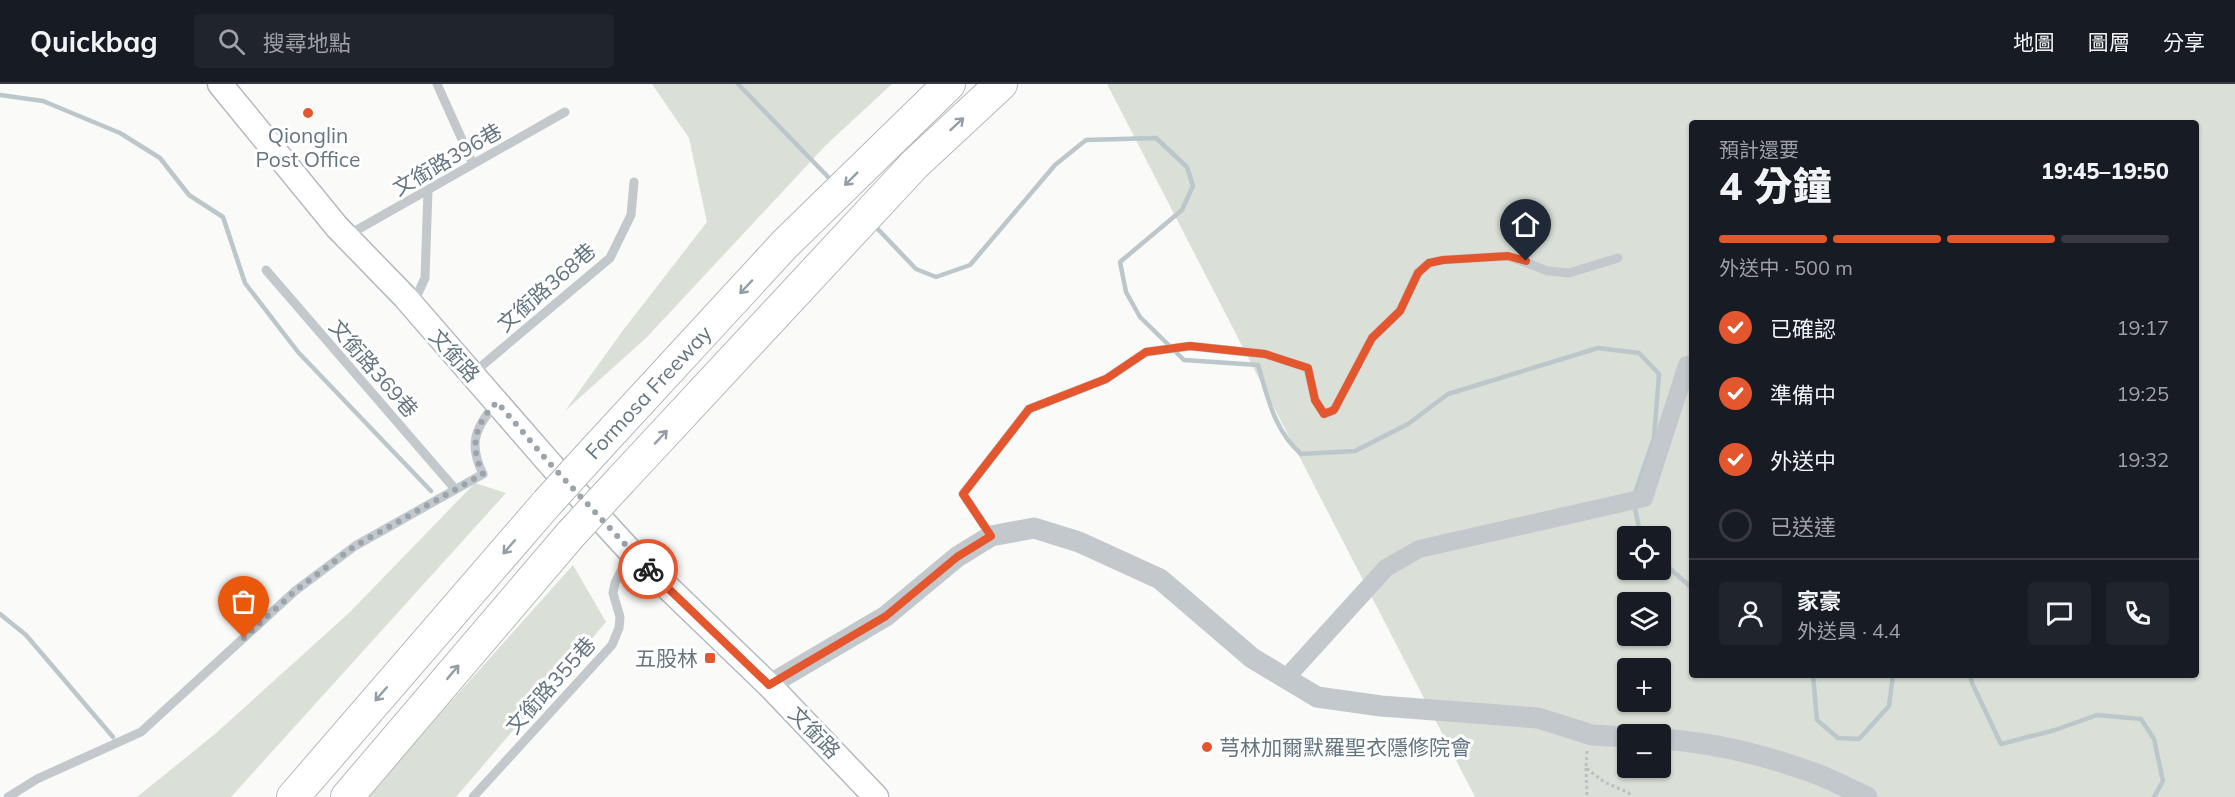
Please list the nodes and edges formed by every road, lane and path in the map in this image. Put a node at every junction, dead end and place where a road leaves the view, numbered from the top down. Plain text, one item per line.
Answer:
1 (437, 84) edge
2 (949, 84) edge
3 (1001, 84) edge
4 (224, 85) edge
5 (565, 112) dead end
6 (473, 164) junction
7 (634, 182) dead end
8 (428, 190) junction
9 (346, 236) junction
10 (1618, 258) dead end
11 (266, 270) dead end
12 (411, 306) junction
13 (1689, 365) edge
14 (472, 374) junction
15 (497, 402) junction
16 (455, 489) junction
17 (991, 536) junction
18 (631, 552) junction
19 (1286, 678) junction
20 (769, 685) junction
21 (1592, 735) junction
22 (1617, 736) edge
23 (1671, 740) edge
24 (1586, 768) junction
25 (302, 786) edge
26 (8, 797) edge
27 (284, 797) edge
28 (347, 797) edge
29 (473, 797) edge
30 (876, 797) edge
31 (1587, 797) edge
32 (1631, 797) edge
33 (1867, 797) edge

1 - 6 lane
2 -> 25 highway, Formosa Freeway, bridge
28 -> 3 highway, Formosa Freeway, bridge
4 - 9 main road, 文銜路
5 - 6 lane, 文銜路396巷
6 - 8 lane, 文銜路396巷
7 - 14 lane, 文銜路368巷
8 - 9 lane, 文銜路396巷
8 - 12 lane
9 - 12 main road, 文銜路
10 - 17 lane
11 - 16 lane, 文銜路369巷
12 - 14 main road, 文銜路
13 - 19 street
14 - 15 main road, 文銜路
15 - 16 lane
15 - 18 main road, 文銜路
16 - 26 lane
17 - 19 street
17 - 20 street
18 - 20 main road, 文銜路
18 - 29 lane, 文銜路355巷
19 - 21 street
20 - 30 main road, 文銜路
21 - 22 street
21 - 24 path
23 - 33 street
24 - 31 path
24 - 32 path
25 - 27 highway, Formosa Freeway

